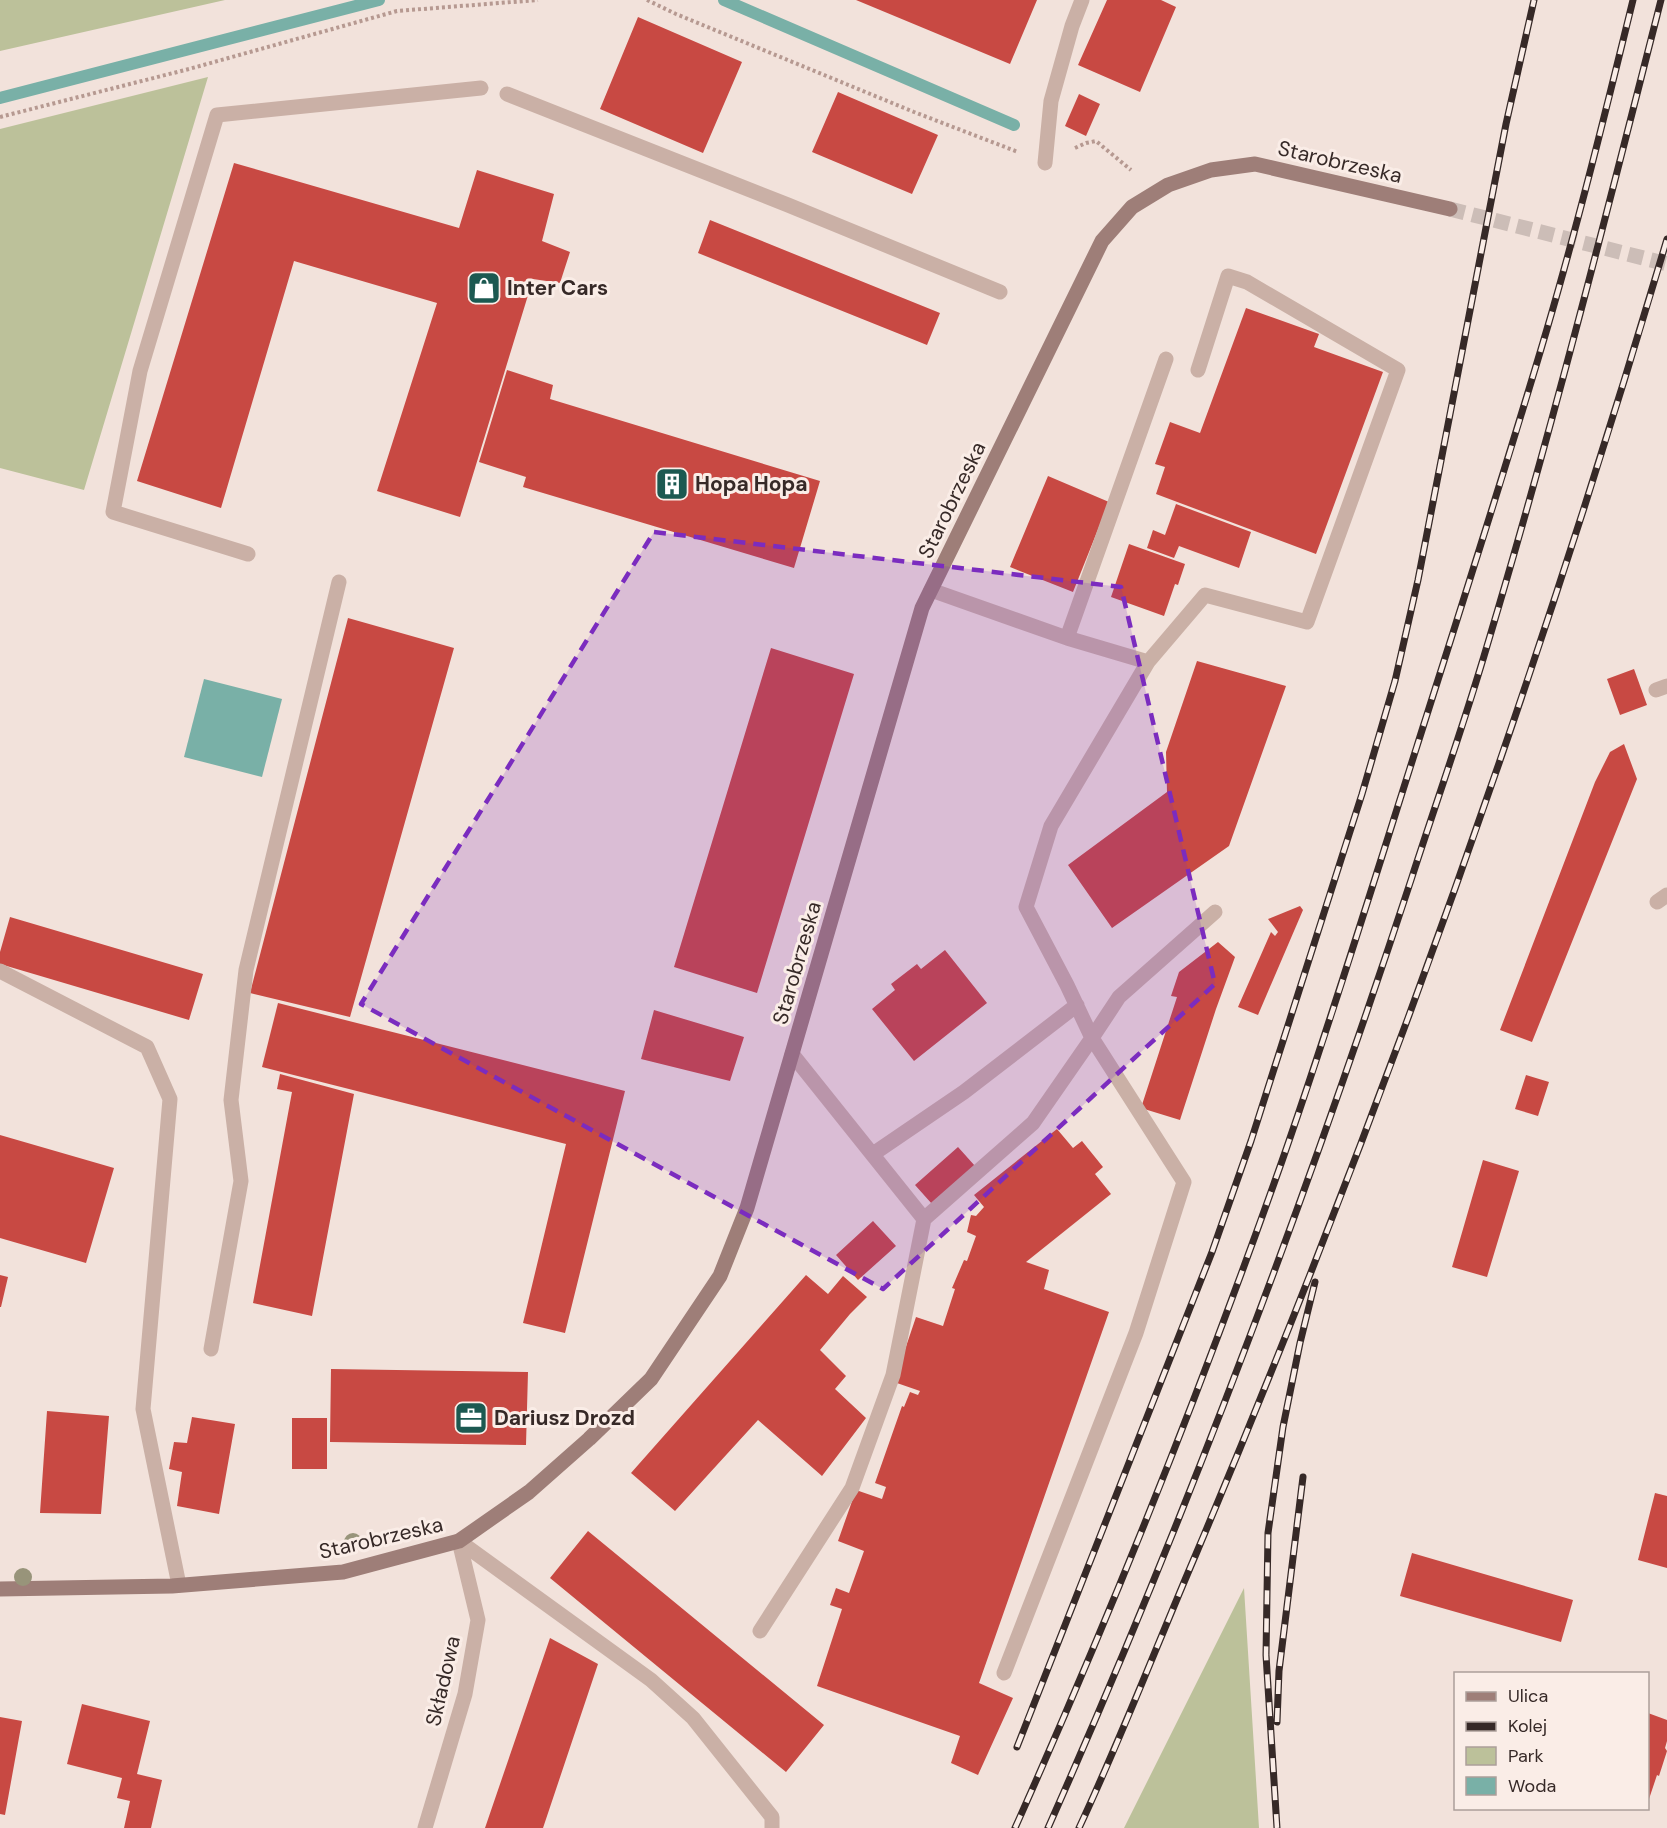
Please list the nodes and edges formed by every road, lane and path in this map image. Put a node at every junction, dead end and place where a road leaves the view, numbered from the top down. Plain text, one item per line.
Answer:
1 (538, 0) edge
2 (647, 0) edge
3 (1082, 0) edge
4 (481, 88) dead end
5 (507, 93) dead end
6 (0, 117) edge
7 (1045, 163) junction
8 (1131, 170) dead end
9 (1450, 209) tunnel mouth
10 (1000, 292) dead end
11 (1166, 359) dead end
12 (1198, 370) dead end
13 (248, 554) dead end
14 (339, 582) dead end
15 (931, 591) junction
16 (1067, 638) junction
17 (1148, 662) junction
18 (1215, 912) dead end
19 (0, 970) edge
20 (1077, 1005) junction
21 (1092, 1038) junction
22 (792, 1054) junction
23 (873, 1154) junction
24 (924, 1219) junction
25 (211, 1349) dead end
26 (459, 1541) junction
27 (179, 1585) junction
28 (0, 1589) edge
29 (760, 1632) dead end
30 (1004, 1674) dead end
31 (772, 1823) edge
32 (425, 1828) edge
33 (786, 1828) edge

1 - 6 path
2 - 7 path
3 - 7 street
4 - 13 street
5 - 10 street
7 - 8 path
9 - 15 street, Starobrzeska
11 - 16 street
12 - 17 street
14 - 25 street
15 - 16 street
15 - 22 street, Starobrzeska
16 - 17 street
17 - 20 street
18 - 21 street
19 - 27 street
20 - 21 street
20 - 23 street
21 - 24 street
21 - 30 street
22 - 23 street
22 - 26 street, Starobrzeska
23 - 24 street
24 - 29 street
26 - 27 street, Starobrzeska
26 - 31 street
26 - 32 street, Składowa
27 - 28 street, Starobrzeska
31 - 33 street

